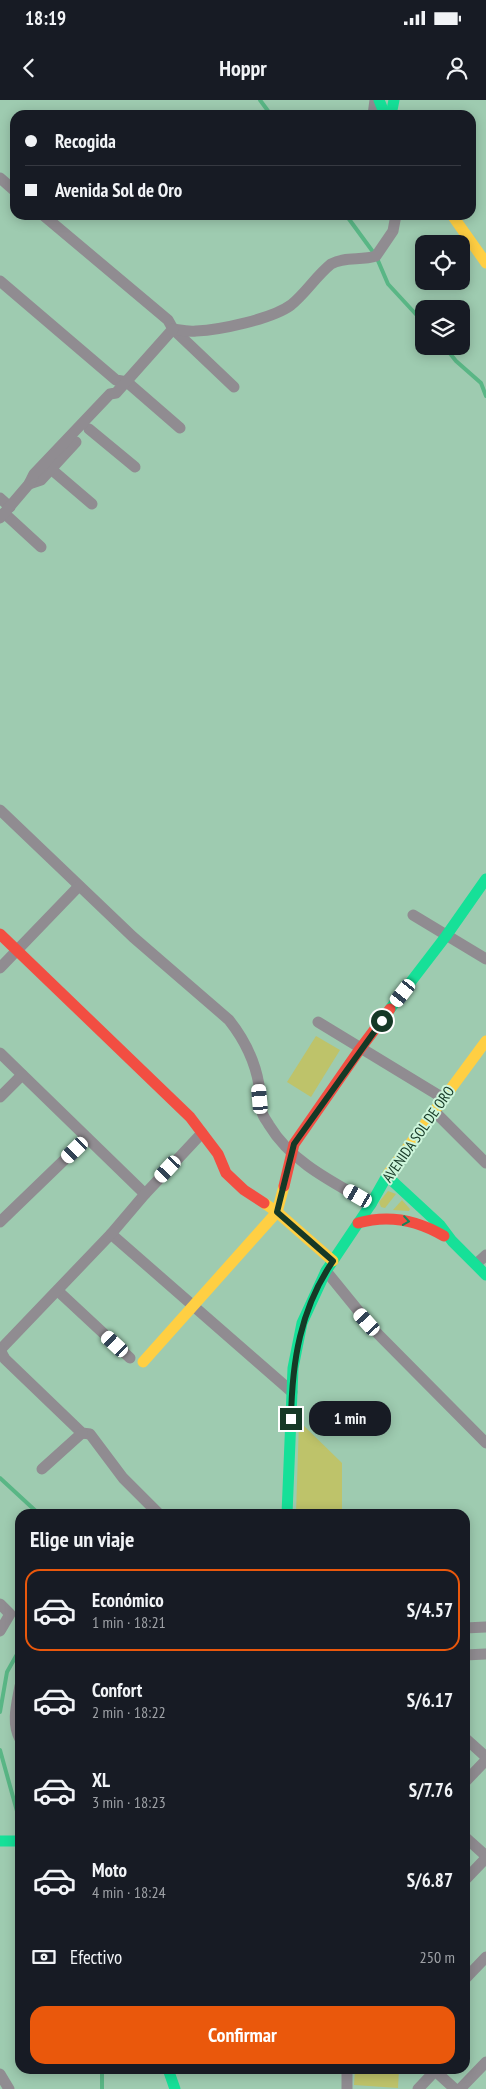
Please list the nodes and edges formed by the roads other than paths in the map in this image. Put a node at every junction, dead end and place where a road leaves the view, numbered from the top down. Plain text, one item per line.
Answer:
1 (0, 178) edge
2 (10, 187) edge
3 (49, 220) edge
4 (395, 220) edge
5 (456, 220) edge
6 (486, 263) edge
7 (0, 280) edge
8 (173, 329) junction
9 (127, 382) junction
10 (234, 387) dead end
11 (116, 394) junction
12 (180, 428) dead end
13 (89, 429) junction
14 (136, 467) dead end
15 (51, 469) junction
16 (30, 484) junction
17 (0, 498) edge
18 (92, 504) dead end
19 (4, 513) edge
20 (41, 547) dead end
21 (0, 810) edge
22 (486, 879) edge
23 (79, 886) junction
24 (413, 916) dead end
25 (0, 934) edge
26 (446, 936) junction
27 (17, 950) junction
28 (486, 959) edge
29 (0, 968) edge
30 (318, 1022) dead end
31 (486, 1041) edge
32 (360, 1049) junction
33 (0, 1053) edge
34 (22, 1075) junction
35 (0, 1098) edge
36 (443, 1098) junction
37 (434, 1111) junction
38 (202, 1133) junction
39 (87, 1138) junction
40 (291, 1154) junction
41 (485, 1158) edge
42 (387, 1176) junction
43 (145, 1194) junction
44 (371, 1204) junction
45 (277, 1212) junction
46 (0, 1222) edge
47 (358, 1223) junction
48 (111, 1234) junction
49 (452, 1241) junction
50 (486, 1255) edge
51 (476, 1264) junction
52 (330, 1266) junction
53 (486, 1275) edge
54 (58, 1291) junction
55 (193, 1306) junction
56 (0, 1350) edge
57 (130, 1358) dead end
58 (142, 1362) dead end
59 (292, 1392) junction
60 (82, 1432) junction
61 (486, 1443) edge
62 (42, 1469) dead end
63 (154, 1509) edge
64 (287, 1509) edge
65 (0, 1604) edge
66 (486, 1627) edge
67 (470, 1628) edge
68 (0, 1631) edge
69 (486, 1654) edge
70 (470, 1655) edge
71 (470, 1743) edge
72 (486, 1758) edge
73 (470, 1776) edge
74 (0, 1841) edge
75 (15, 1841) edge
76 (470, 1842) edge
77 (486, 1857) edge
78 (470, 1875) edge
79 (486, 1957) edge
80 (470, 1974) edge
81 (486, 2062) edge
82 (0, 2074) edge
83 (170, 2074) edge
84 (347, 2074) edge
85 (431, 2074) edge
86 (438, 2074) edge
87 (9, 2089) edge
88 (175, 2089) edge
89 (347, 2089) edge
90 (418, 2089) edge
91 (455, 2089) edge
92 (460, 2089) edge

1 - 2 street
3 - 8 street
4 - 8 street
5 - 6 street
7 - 9 street
8 - 9 street
8 - 10 street
9 - 11 street
9 - 12 street
11 - 13 street
11 - 16 street
13 - 14 street
13 - 15 street
15 - 16 street
15 - 18 street
16 - 19 street
17 - 19 street
19 - 20 street
21 - 23 street
22 - 26 street
23 - 27 street
23 - 40 street
24 - 26 street
25 - 27 street
26 - 28 street
26 - 32 street
27 - 29 street
27 - 38 street
30 - 32 street
31 - 36 street, AVENIDA SOL DE ORO
32 - 36 street
32 - 40 street
33 - 34 street
34 - 35 street
34 - 39 street
36 - 37 street, AVENIDA SOL DE ORO
37 - 41 street
37 - 42 street, AVENIDA SOL DE ORO
38 - 43 street
38 - 45 street
39 - 43 street
39 - 46 street
40 - 44 street
40 - 45 street
42 - 44 street, AVENIDA SOL DE ORO
42 - 49 street
43 - 48 street
44 - 47 street, AVENIDA SOL DE ORO
45 - 52 street
45 - 55 street
47 -> 49 street
47 - 52 street, AVENIDA SOL DE ORO
48 - 54 street
48 - 55 street
49 - 51 street
50 - 51 street
51 - 53 street
52 - 59 street, AVENIDA SOL DE ORO
52 - 61 street
54 - 56 street
54 - 57 street
55 - 58 street
55 - 59 street
56 - 60 street
59 - 64 street, AVENIDA SOL DE ORO
60 - 62 street
60 - 63 street
65 - 68 street
66 - 67 street
69 - 70 street
71 - 72 street
72 - 73 street
74 - 75 street
76 - 77 street
77 - 78 street
79 - 80 street
81 - 92 street
82 - 87 street
83 - 88 street
84 - 89 street
85 - 90 street
86 - 91 street

